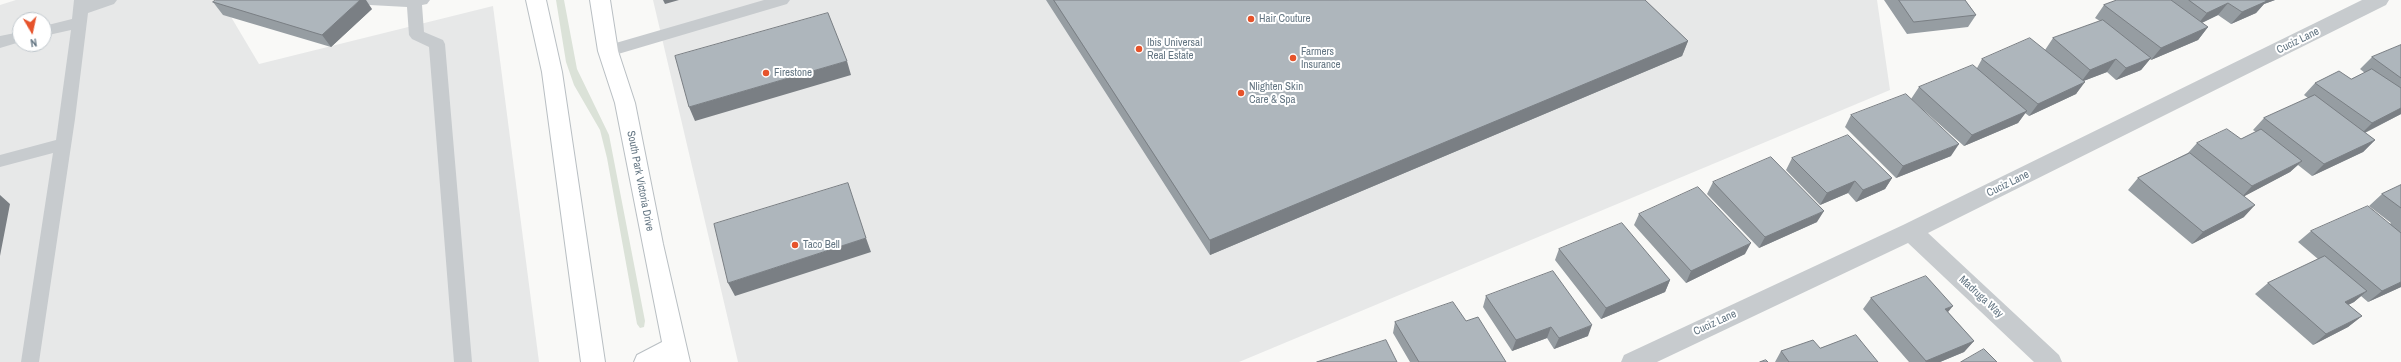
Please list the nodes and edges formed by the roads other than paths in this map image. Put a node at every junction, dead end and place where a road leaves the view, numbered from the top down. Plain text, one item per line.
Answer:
1 (110, 0) edge
2 (370, 0) edge
3 (536, 0) edge
4 (600, 0) edge
5 (782, 0) edge
6 (2379, 0) edge
7 (418, 1) edge
8 (81, 10) edge
9 (52, 26) edge
10 (12, 39) edge
11 (0, 42) edge
12 (608, 51) junction
13 (63, 144) junction
14 (0, 161) edge
15 (1911, 231) junction
16 (676, 354) edge
17 (30, 362) edge
18 (463, 362) edge
19 (593, 362) edge
20 (646, 362) edge
21 (1633, 362) edge
22 (2050, 362) edge

1 - 8 lane
2 - 7 lane
3 - 19 main road
4 - 12 main road, South Park Victoria Drive
5 - 12 lane
6 - 15 street, Cuciz Lane
7 - 18 lane
8 - 9 lane
8 - 13 lane
10 - 11 lane
12 - 16 main road, South Park Victoria Drive
13 - 14 lane
13 - 17 lane
15 - 21 street, Cuciz Lane
15 - 22 street, Madruga Way
16 - 20 main road

